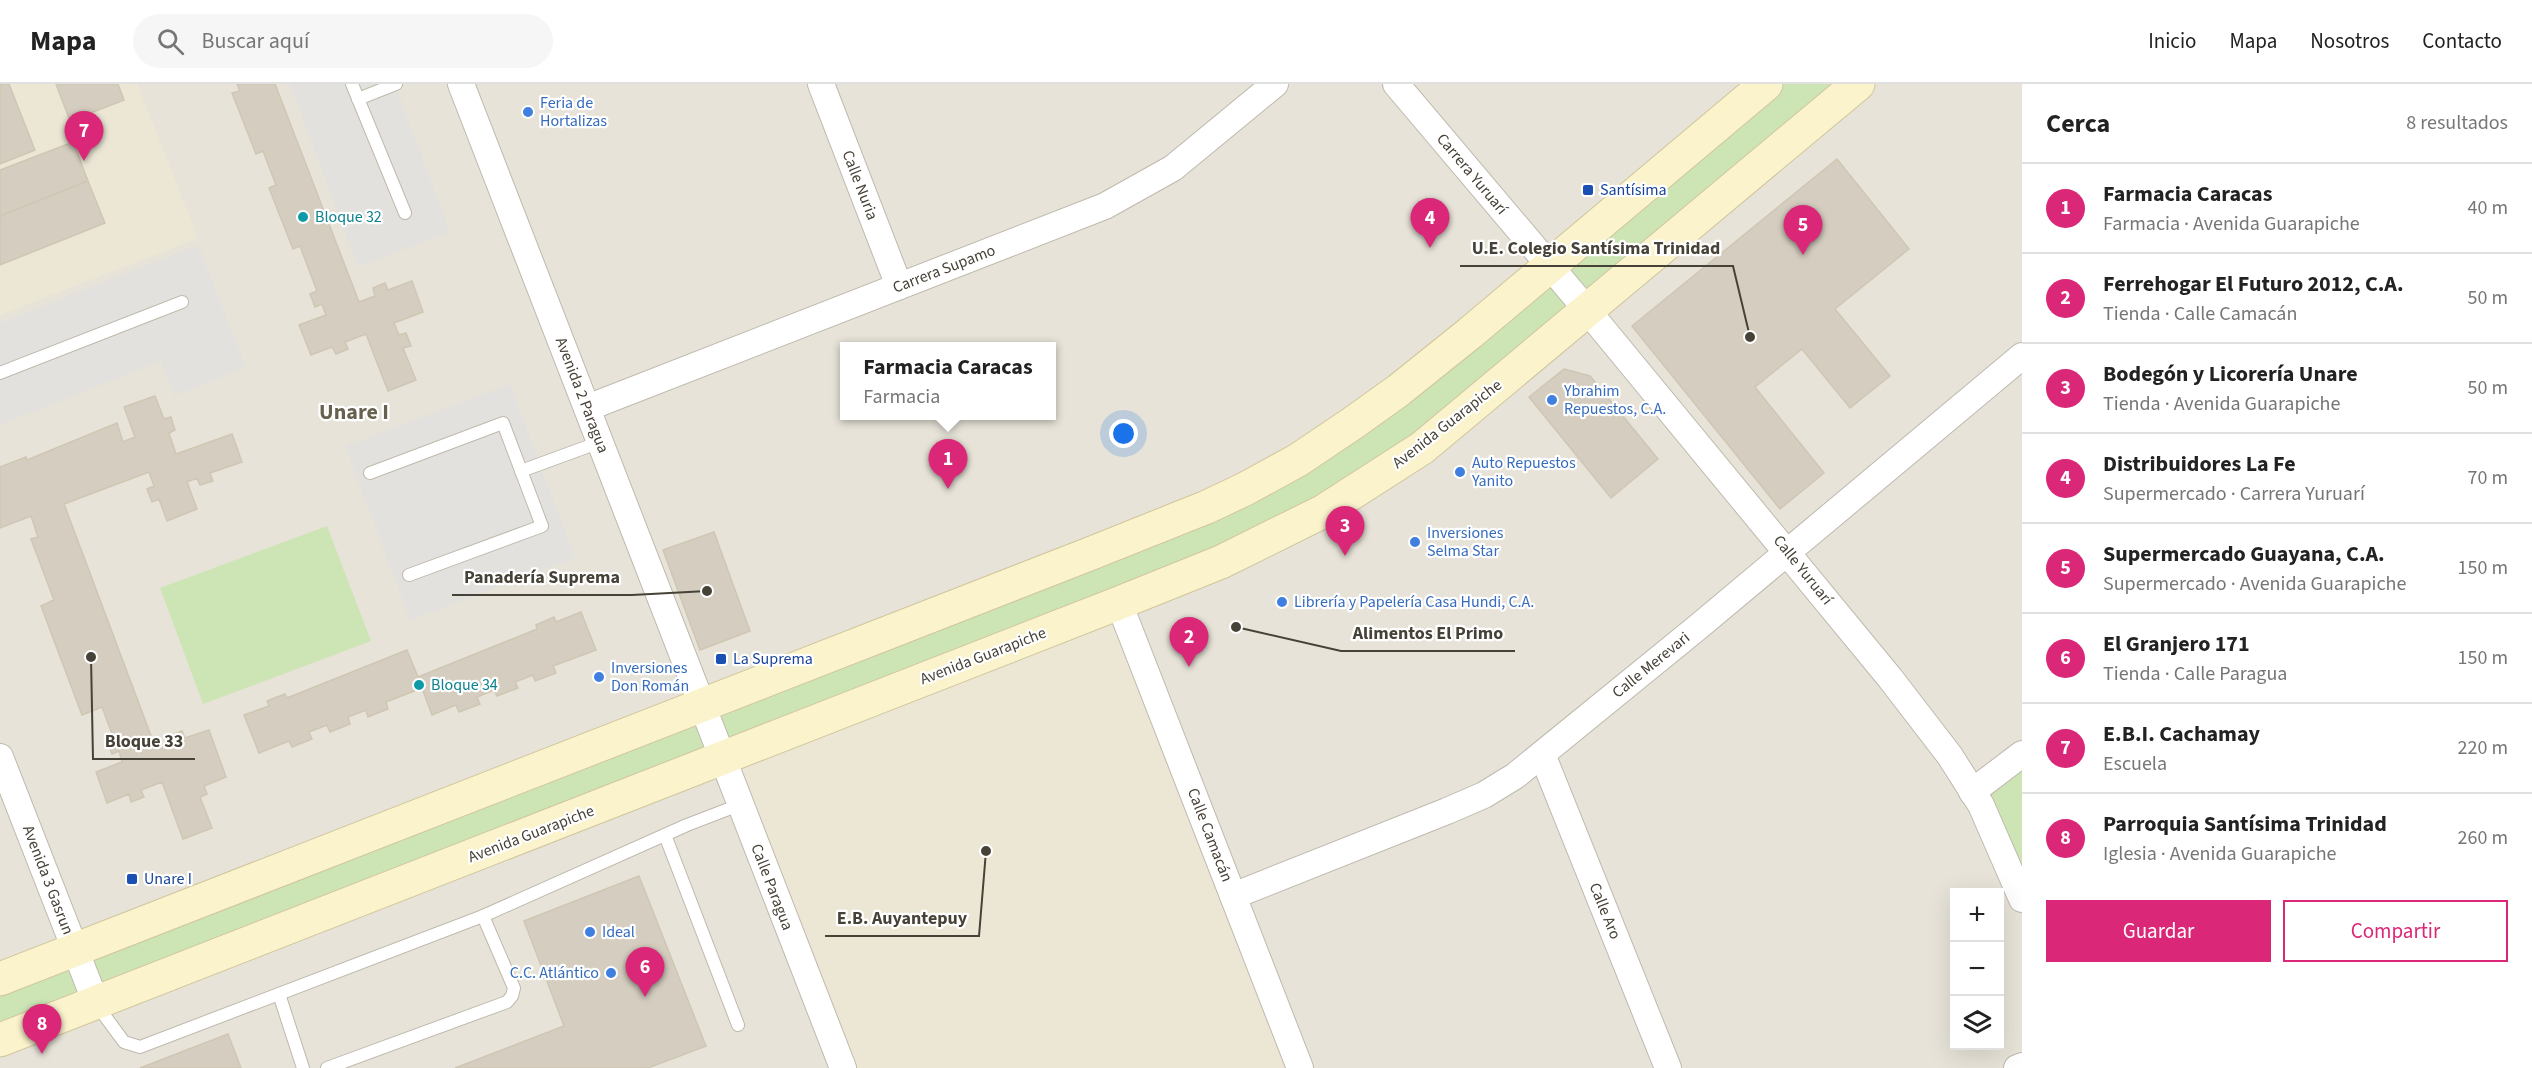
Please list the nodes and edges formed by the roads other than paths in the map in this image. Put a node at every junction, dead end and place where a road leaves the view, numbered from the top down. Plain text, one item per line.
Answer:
1 (352, 84) edge
2 (396, 84) edge
3 (461, 84) edge
4 (821, 84) edge
5 (1275, 84) edge
6 (1395, 84) edge
7 (1766, 84) edge
8 (1858, 84) edge
9 (358, 99) junction
10 (405, 213) dead end
11 (1549, 264) junction
12 (900, 286) junction
13 (182, 302) dead end
14 (1587, 310) junction
15 (2022, 356) edge
16 (0, 373) edge
17 (587, 408) junction
18 (600, 442) junction
19 (521, 471) junction
20 (370, 473) dead end
21 (1788, 552) junction
22 (409, 575) dead end
23 (1119, 603) junction
24 (700, 707) junction
25 (1542, 754) junction
26 (2022, 754) edge
27 (0, 758) edge
28 (721, 759) junction
29 (1972, 792) junction
30 (739, 805) junction
31 (665, 835) junction
32 (1233, 896) junction
33 (2022, 899) edge
34 (483, 916) junction
35 (75, 950) junction
36 (0, 979) edge
37 (279, 994) junction
38 (96, 1003) junction
39 (738, 1025) dead end
40 (0, 1040) edge
41 (2022, 1066) edge
42 (303, 1068) edge
43 (327, 1068) edge
44 (843, 1068) edge
45 (1300, 1068) edge
46 (1668, 1068) edge
47 (2017, 1068) edge

1 - 9 lane
2 - 9 lane
3 - 17 street, Avenida 2 Paragua
4 - 12 street, Calle Nuria
5 - 12 street, Carrera Supamo
6 - 11 street, Carrera Yuruarí
7 - 11 street
8 - 14 street, Avenida Guarapiche
9 - 10 lane
11 - 14 street, Calle Yuruarí
11 - 24 street
12 - 17 street, Carrera Supamo
13 - 16 lane
14 - 21 street, Calle Yuruarí
14 - 23 street, Avenida Guarapiche
15 - 21 street, Calle Merevari
17 - 18 street, Avenida 2 Paragua
18 - 19 lane
18 - 24 street, Avenida 2 Paragua
19 - 20 lane
19 - 22 lane
21 - 25 street, Calle Merevari
21 - 29 street, Calle Yuruarí
23 - 28 street, Avenida Guarapiche
23 - 32 street, Calle Camacán
24 - 28 street, Calle Paragua
24 - 35 street
25 - 32 street, Calle Merevari
25 - 46 street, Calle Aro
26 - 29 street
27 - 35 street, Avenida 3 Gasrun
28 - 30 street, Calle Paragua
28 - 38 street, Avenida Guarapiche
29 - 33 street, Calle Yuruarí
30 - 31 lane
30 - 44 street, Calle Paragua
31 - 34 lane
31 - 39 lane
32 - 45 street, Calle Camacán
34 - 37 lane
34 - 43 lane
35 - 36 street
35 - 38 street, Avenida 3 Gasrun
37 - 38 lane
37 - 42 lane
38 - 40 street, Avenida Guarapiche
41 - 47 street

